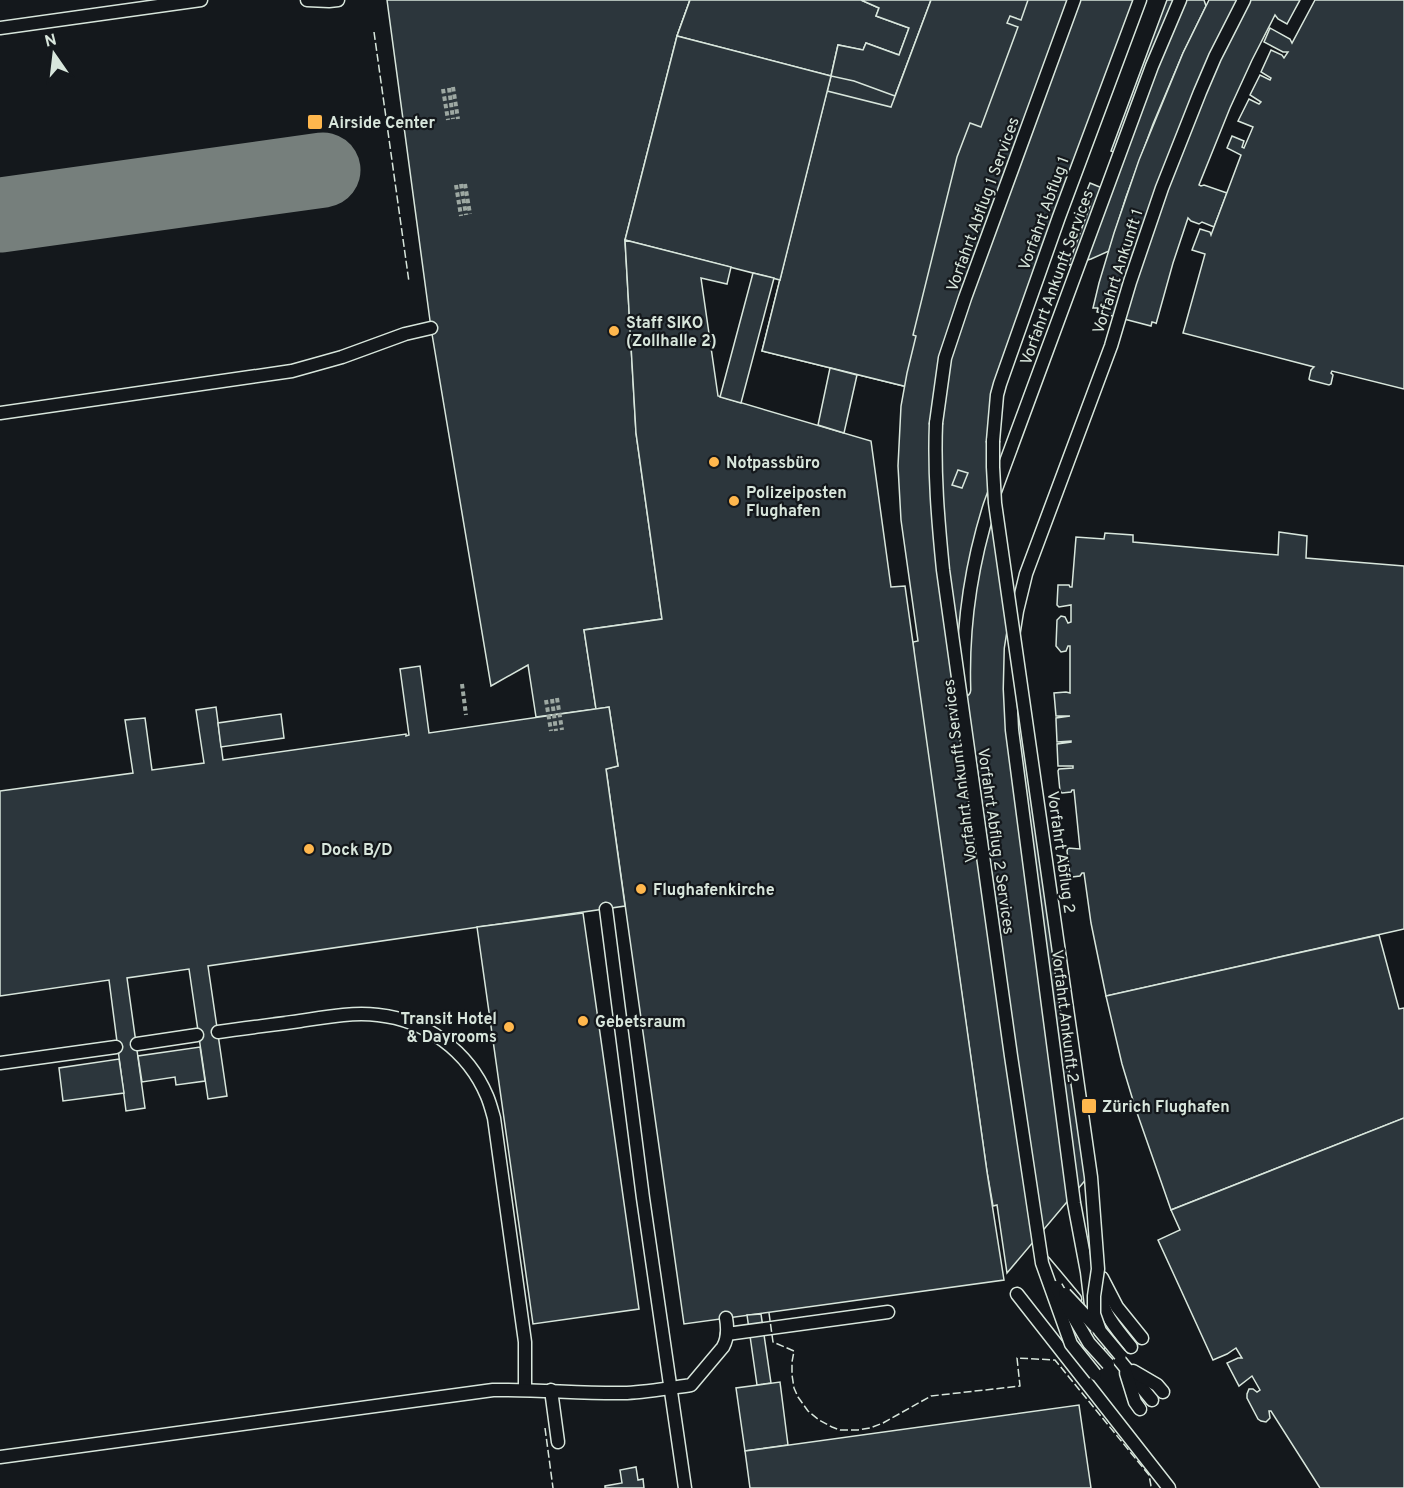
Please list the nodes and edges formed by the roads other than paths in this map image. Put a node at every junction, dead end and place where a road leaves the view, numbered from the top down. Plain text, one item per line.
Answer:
1 (201, 0) edge
2 (307, 0) edge
3 (338, 0) edge
4 (1074, 0) edge
5 (1140, 0) edge
6 (1180, 0) edge
7 (1244, 0) edge
8 (0, 28) edge
9 (431, 328) dead end
10 (0, 413) edge
11 (936, 423) joint
12 (993, 441) joint
13 (1032, 557) joint
14 (606, 909) dead end
15 (218, 1032) dead end
16 (197, 1035) dead end
17 (137, 1044) dead end
18 (116, 1047) dead end
19 (0, 1063) edge
20 (1042, 1263) junction
21 (1098, 1269) junction
22 (1053, 1282) junction
23 (1017, 1294) dead end
24 (888, 1312) dead end
25 (726, 1318) dead end
26 (1100, 1333) junction
27 (728, 1334) junction
28 (1142, 1338) dead end
29 (1131, 1347) dead end
30 (1122, 1360) junction
31 (1108, 1364) dead end
32 (1095, 1374) dead end
33 (671, 1388) junction
34 (525, 1389) junction
35 (551, 1390) junction
36 (1163, 1392) dead end
37 (1152, 1400) dead end
38 (1140, 1409) dead end
39 (558, 1442) dead end
40 (0, 1457) edge
41 (685, 1488) edge
42 (1169, 1488) edge

1 - 8 lane
2 - 3 lane
4 - 11 lane, Vorfahrt Abflug 1 Services
5 - 12 lane, Vorfahrt Abflug 1
6 - 26 lane, Vorfahrt Ankunft Services
7 - 13 lane, Vorfahrt Ankunft 1
9 - 10 lane
11 - 20 lane, Vorfahrt Abflug 2 Services, bridge
12 - 21 lane, Vorfahrt Abflug 2, bridge
13 - 26 lane, Vorfahrt Ankunft 2
14 - 33 lane
15 - 34 lane
16 - 17 lane
18 - 19 lane
20 - 22 lane, bridge
20 - 32 lane, bridge
21 - 26 lane, bridge
21 - 28 lane
21 - 29 lane, bridge
22 - 26 lane, bridge
22 - 31 lane, bridge
23 - 42 lane
24 - 27 lane
25 - 27 lane
26 - 30 lane, bridge
27 - 33 lane
30 - 36 lane
30 - 37 lane
30 - 38 lane
33 - 35 lane
33 - 41 lane
34 - 35 lane
34 - 40 lane
35 - 39 lane

